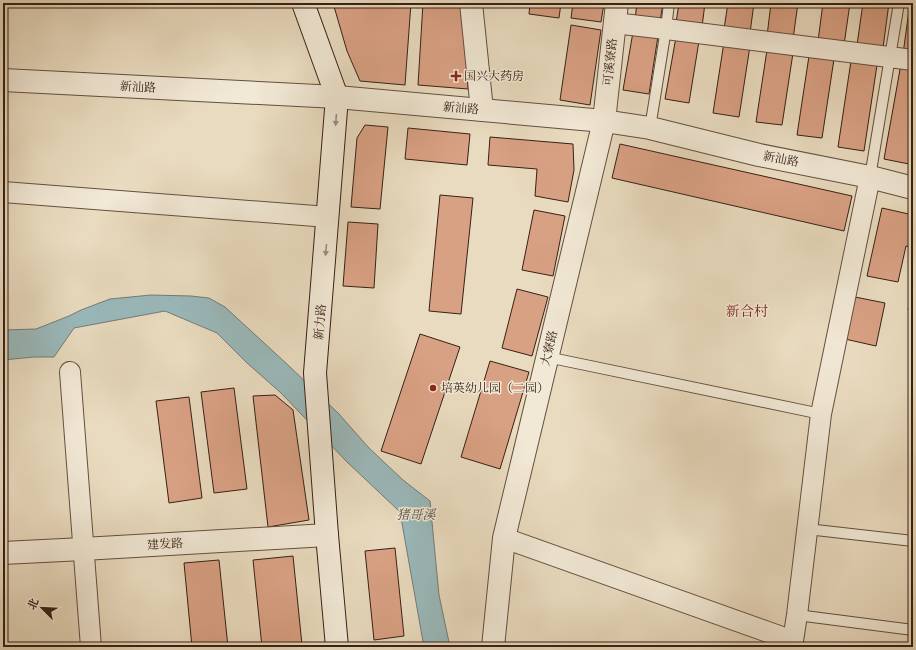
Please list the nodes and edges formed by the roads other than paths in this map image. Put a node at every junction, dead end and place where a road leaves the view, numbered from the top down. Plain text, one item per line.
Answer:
1 (304, 3) edge
2 (317, 3) edge
3 (472, 3) edge
4 (669, 3) edge
5 (899, 3) edge
6 (615, 13) edge
7 (666, 29) junction
8 (890, 57) junction
9 (913, 60) edge
10 (3, 80) edge
11 (344, 97) junction
12 (482, 110) junction
13 (604, 121) junction
14 (650, 128) junction
15 (870, 177) junction
16 (913, 188) edge
17 (3, 192) edge
18 (328, 217) junction
19 (547, 357) junction
20 (70, 372) dead end
21 (323, 380) junction
22 (821, 414) junction
23 (327, 457) junction
24 (807, 529) junction
25 (327, 535) junction
26 (504, 538) junction
27 (913, 541) edge
28 (83, 549) junction
29 (3, 553) edge
30 (797, 614) junction
31 (913, 630) edge
32 (792, 644) edge
33 (91, 647) edge
34 (337, 647) edge
35 (349, 647) edge
36 (492, 647) edge

1 - 11 street, 新力路
2 - 11 street
3 - 12 street
4 - 7 lane
5 - 8 lane
6 - 7 street
6 - 13 street, 可溪寮路
7 - 8 street
7 - 14 lane
8 - 9 street
8 - 15 lane
10 - 11 street, 新汕路
11 - 12 street, 新汕路
11 -> 18 street, 新力路
11 - 21 street
12 - 13 street, 新汕路
13 - 14 street, 新汕路
13 - 19 street, 大寮路
14 - 15 street, 新汕路
15 - 16 street, 新汕路
15 - 22 street
17 - 18 street
18 -> 21 street, 新力路
19 - 22 lane
19 - 26 street, 大寮路
20 - 28 street
21 - 23 street, 新力路
22 - 24 street
23 - 25 street, 新力路
23 - 35 street
24 - 27 lane
24 - 30 street
25 - 28 street, 建发路
25 - 34 street, 新力路
26 - 32 street
26 - 36 street, 大寮路
28 - 29 street, 建发路
28 - 33 street
30 - 31 lane
30 - 32 street

